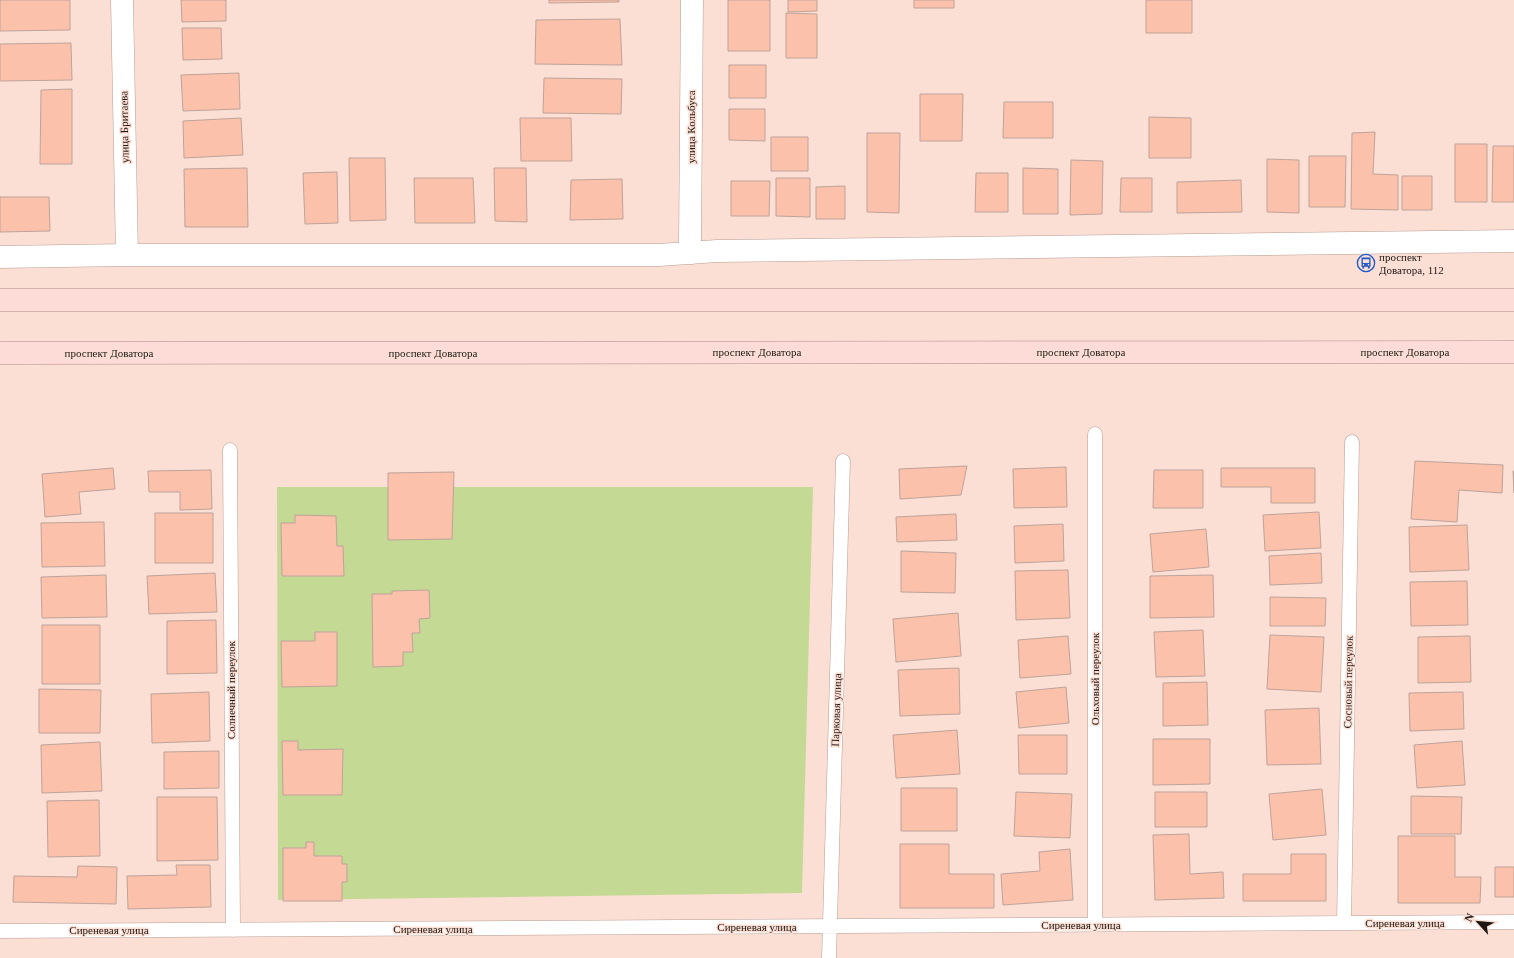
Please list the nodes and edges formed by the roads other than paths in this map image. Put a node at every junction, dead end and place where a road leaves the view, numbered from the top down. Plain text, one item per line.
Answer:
1 (122, 0) edge
2 (692, 0) edge
3 (1514, 241) edge
4 (692, 253) junction
5 (126, 255) junction
6 (0, 256) edge
7 (0, 300) edge
8 (1514, 300) edge
9 (1514, 352) edge
10 (0, 353) edge
11 (1095, 434) dead end
12 (1352, 442) dead end
13 (230, 450) dead end
14 (843, 461) dead end
15 (1514, 922) edge
16 (1344, 923) junction
17 (1094, 924) junction
18 (829, 927) junction
19 (233, 930) junction
20 (0, 931) edge
21 (829, 958) edge

1 - 5 street, улица Бритаева
2 - 4 street, улица Кольбуса
3 - 4 street
4 - 5 street
5 - 6 street
7 - 8 main road
9 - 10 main road, проспект Доватора
11 - 17 lane, Ольховый переулок
12 - 16 lane, Сосновый переулок
13 - 19 lane, Солнечный переулок
14 - 18 lane, Парковая улица
15 - 16 lane, Сиреневая улица
16 - 17 lane, Сиреневая улица
17 - 18 lane, Сиреневая улица
18 - 19 lane, Сиреневая улица
18 - 21 lane, Парковая улица
19 - 20 lane, Сиреневая улица

